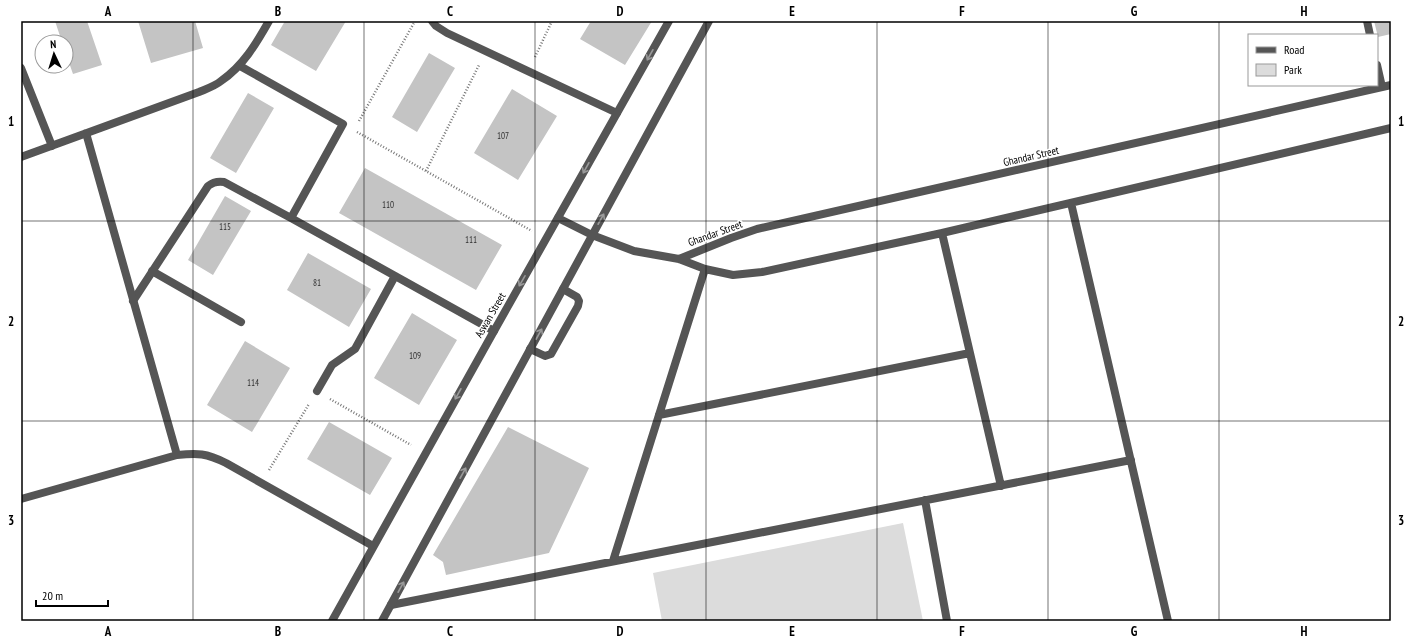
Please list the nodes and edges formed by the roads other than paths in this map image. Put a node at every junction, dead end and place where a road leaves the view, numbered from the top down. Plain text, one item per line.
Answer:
1 (269, 21) edge
2 (432, 21) edge
3 (669, 21) edge
4 (709, 21) edge
5 (1367, 21) edge
6 (1370, 34) edge
7 (240, 66) junction
8 (21, 68) edge
9 (1378, 69) edge
10 (1391, 85) edge
11 (1382, 87) junction
12 (617, 114) junction
13 (1391, 128) edge
14 (86, 133) junction
15 (52, 146) junction
16 (21, 157) edge
17 (1071, 203) junction
18 (291, 218) junction
19 (558, 218) junction
20 (942, 233) junction
21 (592, 235) junction
22 (678, 258) junction
23 (705, 269) junction
24 (152, 271) junction
25 (395, 276) junction
26 (563, 289) junction
27 (133, 301) junction
28 (241, 322) dead end
29 (494, 331) junction
30 (530, 349) junction
31 (970, 353) junction
32 (317, 391) road end
33 (659, 415) junction
34 (177, 455) junction
35 (1131, 460) junction
36 (1001, 486) junction
37 (21, 499) edge
38 (925, 500) junction
39 (373, 546) junction
40 (613, 561) junction
41 (391, 605) junction
42 (332, 621) edge
43 (382, 621) edge
44 (947, 621) edge
45 (1168, 621) edge

1 - 7 street
2 - 12 street
3 -> 12 street, Aswan Street
21 -> 4 street
5 - 6 street
7 - 14 street
7 - 18 street
8 - 15 street
9 - 11 street
10 - 11 street, Ghandar Street
11 - 22 street, Ghandar Street
12 -> 19 street, Aswan Street
13 - 17 street, Ghandar Street
14 - 15 street
14 - 27 street
15 - 16 street
17 - 20 street, Ghandar Street
17 - 35 street
18 - 24 street
18 - 25 street
19 - 21 street, Ghandar Street
19 -> 29 street, Aswan Street
20 - 23 street, Ghandar Street
20 - 31 street
21 - 22 street, Ghandar Street
21 - 26 street
22 - 23 street, Ghandar Street
23 - 33 street
24 - 27 street
24 - 28 street
25 - 29 street
25 - 32 street
30 -> 26 street
26 - 30 street
27 - 34 street
29 -> 39 street, Aswan Street
41 -> 30 street
31 - 33 street
31 - 36 street
33 - 40 street
34 - 37 street
34 - 39 street
35 - 36 street
35 - 45 street
36 - 38 street
38 - 40 street
38 - 44 street
39 - 42 street, Aswan Street
40 - 41 street
41 - 43 street

